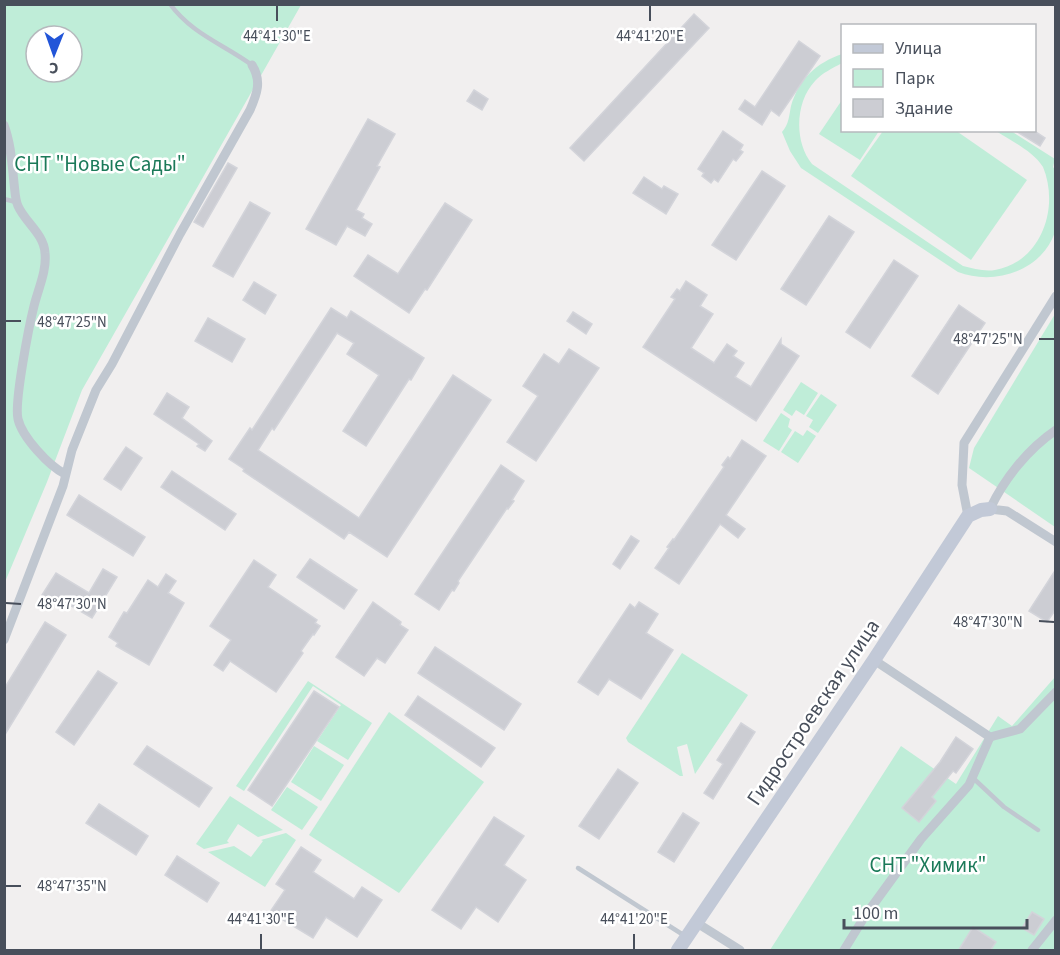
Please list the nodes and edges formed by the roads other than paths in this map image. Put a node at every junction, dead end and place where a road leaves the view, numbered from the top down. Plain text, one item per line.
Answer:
1 (170, 4) edge
2 (252, 65) joint
3 (4, 125) edge
4 (4, 199) edge
5 (16, 202) junction
6 (1056, 296) edge
7 (1056, 430) edge
8 (64, 474) junction
9 (990, 510) junction
10 (968, 516) junction
11 (1056, 542) edge
12 (4, 640) edge
13 (874, 660) junction
14 (1056, 692) edge
15 (990, 737) junction
16 (972, 777) junction
17 (1038, 830) dead end
18 (578, 868) dead end
19 (1056, 920) edge
20 (697, 923) junction
21 (687, 937) junction
22 (678, 951) edge
23 (740, 951) edge
24 (844, 951) edge
25 (1032, 951) edge

1 - 2 lane
2 - 8 street
3 - 5 street
4 - 5 lane
5 - 8 street
6 - 10 street
7 - 9 street
8 - 12 street
9 - 10 street
9 - 11 street
10 - 13 street, Гидростроевская улица
13 - 15 street
13 - 20 street, Гидростроевская улица
14 - 15 street
15 - 16 street
16 - 17 lane
16 - 24 street
18 - 21 lane
19 - 25 street
20 - 21 street, Гидростроевская улица
20 - 23 street
21 - 22 street, Гидростроевская улица

